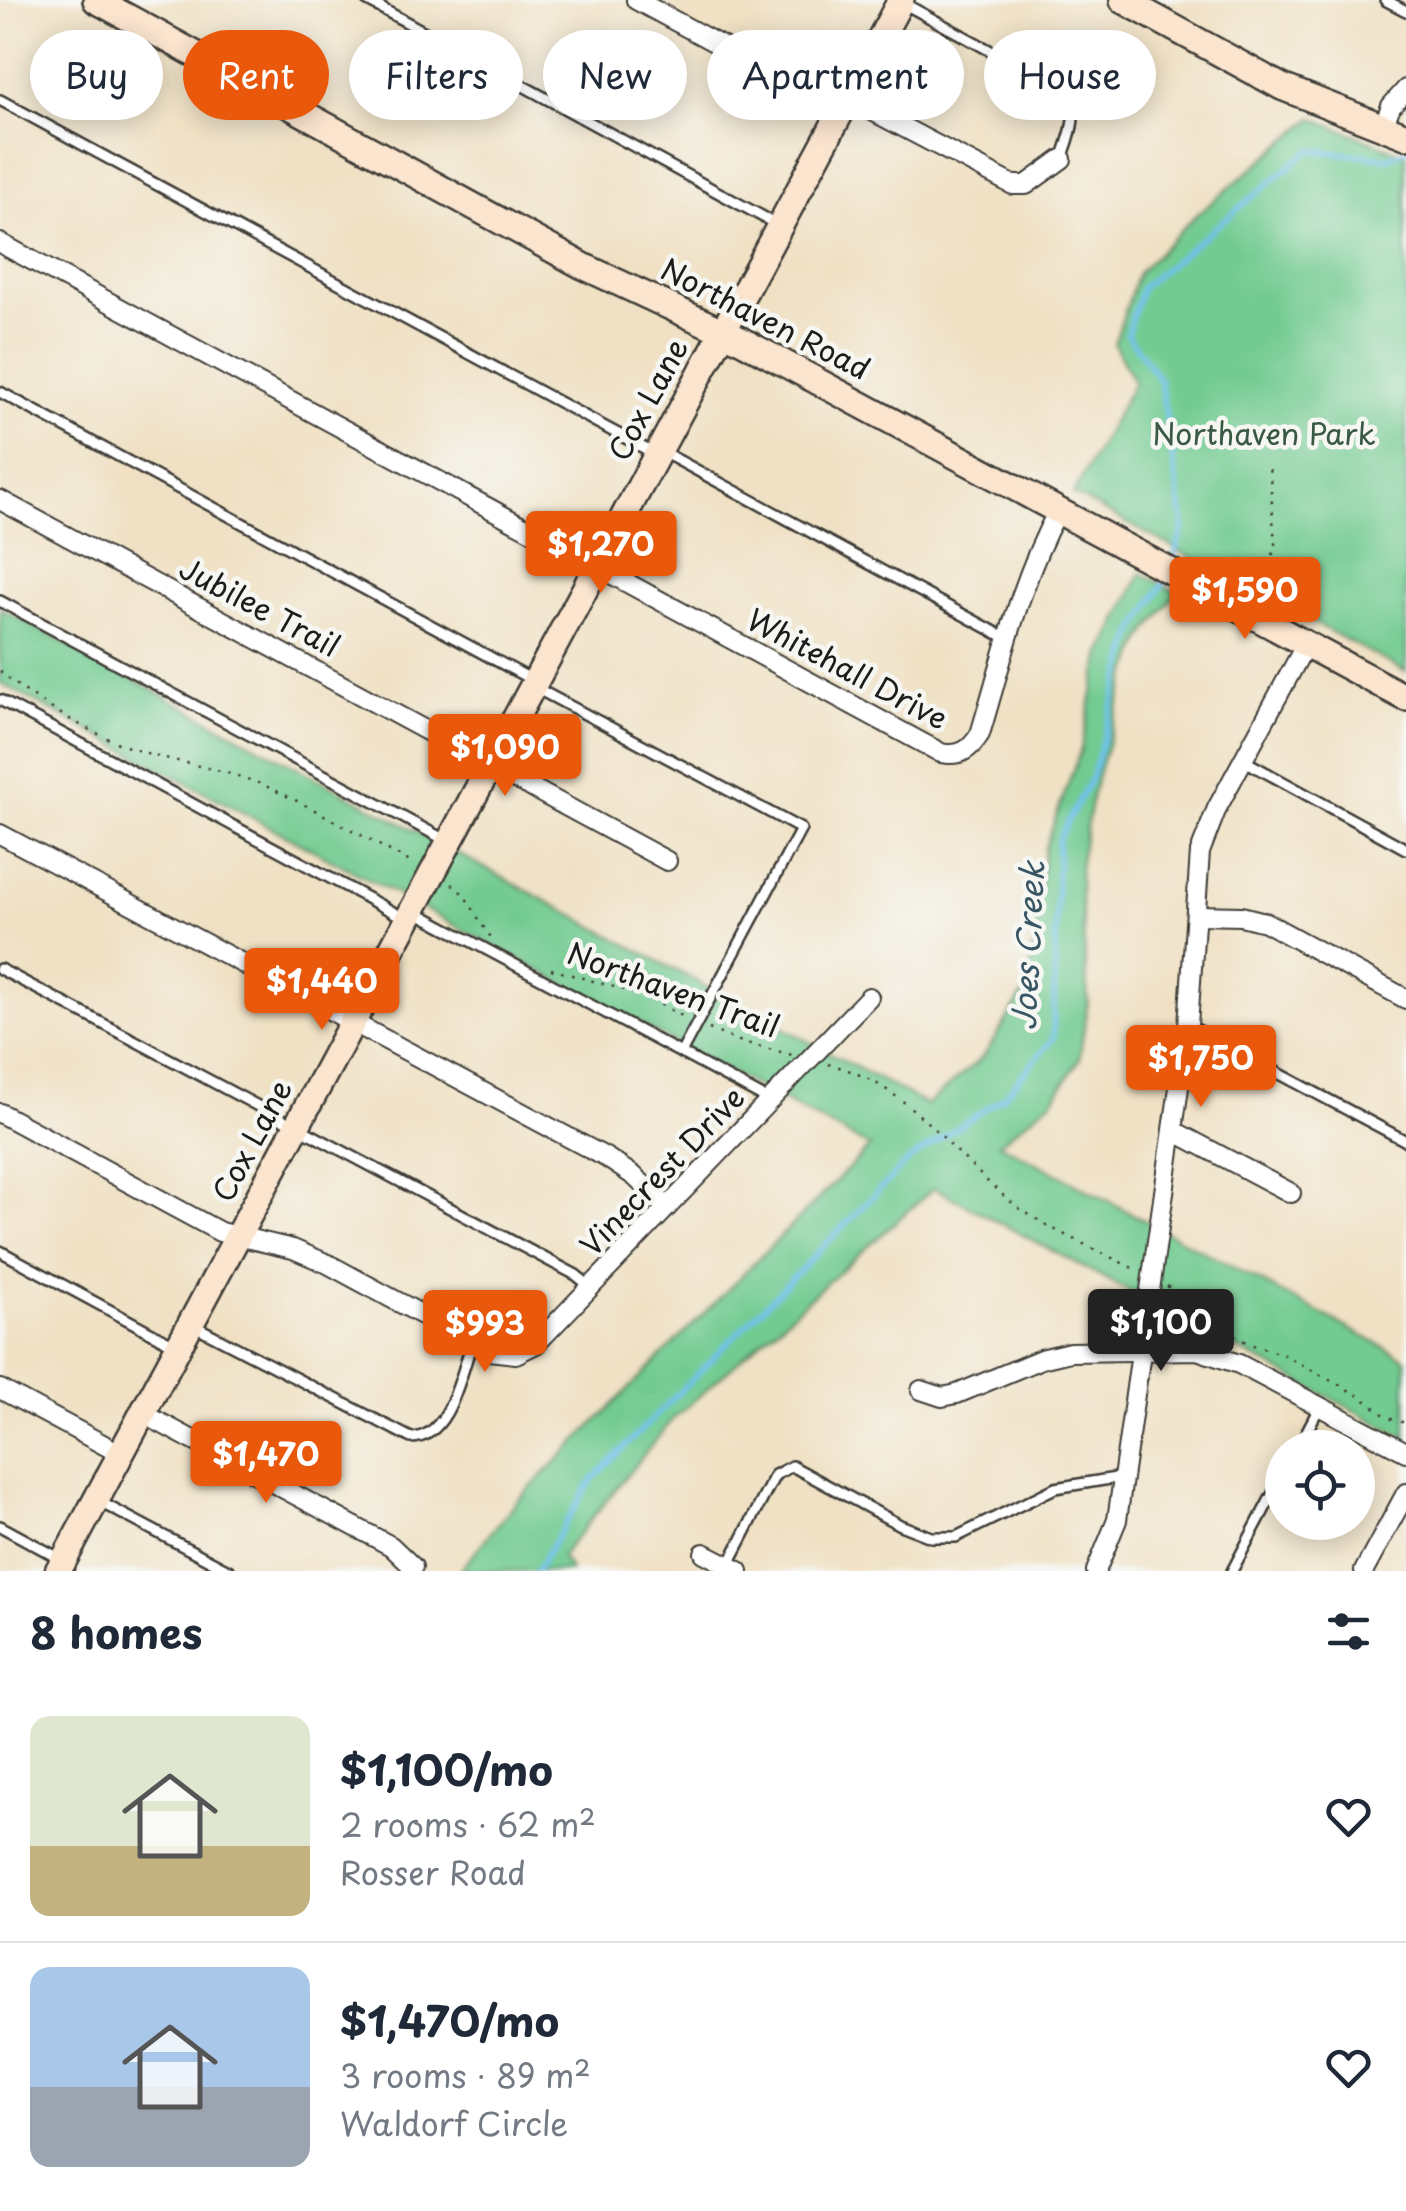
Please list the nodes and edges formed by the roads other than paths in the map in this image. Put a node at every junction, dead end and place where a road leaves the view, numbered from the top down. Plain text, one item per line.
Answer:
1 (96, 0) edge
2 (366, 0) edge
3 (636, 0) edge
4 (900, 0) edge
5 (1123, 0) edge
6 (1385, 0) edge
7 (1406, 11) edge
8 (884, 30) edge
9 (707, 38) edge
10 (1406, 89) edge
11 (0, 100) edge
12 (837, 120) edge
13 (889, 120) edge
14 (1394, 132) edge
15 (1062, 160) joint
16 (780, 226) junction
17 (0, 243) edge
18 (722, 330) junction
19 (0, 392) edge
20 (658, 453) junction
21 (0, 500) edge
22 (1058, 511) junction
23 (598, 568) junction
24 (0, 601) edge
25 (1008, 639) junction
26 (1306, 644) junction
27 (535, 684) junction
28 (1406, 698) edge
29 (0, 700) edge
30 (1242, 760) junction
31 (492, 766) junction
32 (0, 834) edge
33 (450, 843) junction
34 (1406, 848) edge
35 (667, 861) dead end
36 (1197, 914) junction
37 (411, 916) junction
38 (0, 970) edge
39 (869, 997) dead end
40 (1406, 999) edge
41 (353, 1023) junction
42 (1188, 1025) junction
43 (681, 1053) junction
44 (770, 1100) junction
45 (0, 1112) edge
46 (297, 1128) junction
47 (1174, 1130) junction
48 (1406, 1141) edge
49 (1291, 1193) dead end
50 (667, 1207) junction
51 (238, 1238) junction
52 (0, 1250) edge
53 (592, 1287) junction
54 (184, 1335) junction
55 (472, 1343) junction
56 (1142, 1350) junction
57 (0, 1389) edge
58 (920, 1390) dead end
59 (1320, 1406) junction
60 (142, 1413) junction
61 (1307, 1430) edge
62 (1406, 1452) edge
63 (120, 1454) junction
64 (1123, 1477) junction
65 (1406, 1493) edge
66 (96, 1500) junction
67 (1265, 1508) edge
68 (0, 1526) edge
69 (704, 1553) dead end
70 (61, 1566) edge
71 (413, 1567) dead end
72 (731, 1569) edge
73 (230, 1571) edge
74 (1096, 1571) edge
75 (1232, 1571) edge
76 (1364, 1571) edge

1 - 18 street, Northaven Road
2 - 16 lane
3 - 9 street
4 - 8 street, Cox Lane
4 - 15 lane
5 - 14 street
6 - 7 lane
10 - 14 street
11 - 20 lane
12 - 16 street, Cox Lane
13 - 15 street
16 - 18 street, Cox Lane
17 - 23 street, Whitehall Drive
18 - 20 street, Cox Lane
18 - 22 street, Northaven Road
19 - 27 lane
20 - 23 street, Cox Lane
20 - 25 lane
21 - 31 street, Jubilee Trail
22 - 25 street, Whitehall Drive
22 - 26 street, Northaven Road
23 - 25 street, Whitehall Drive
23 - 27 street, Cox Lane
24 - 33 lane
26 - 28 street, Northaven Road
26 - 30 street
27 - 31 street, Cox Lane
27 - 43 lane
29 - 37 lane
30 - 34 lane
30 - 36 street
31 - 33 street, Cox Lane
31 - 35 street, Jubilee Trail
32 - 41 street
33 - 37 street, Cox Lane
36 - 40 street
36 - 42 street
37 - 41 street, Cox Lane
37 - 43 lane
38 - 46 lane
39 - 44 street, Vinecrest Drive
41 - 46 street, Cox Lane
41 - 50 street
42 - 47 street
42 - 48 lane
43 - 44 lane
44 - 50 street, Vinecrest Drive
45 - 51 street, Vinecrest Drive
46 - 51 street, Cox Lane
46 - 53 lane
47 - 49 street
47 - 56 street
50 - 53 street, Vinecrest Drive
51 - 54 street, Cox Lane
51 - 55 street, Vinecrest Drive
52 - 54 lane
53 - 55 street, Vinecrest Drive
54 - 55 lane
54 - 60 street, Cox Lane
56 - 58 street
56 - 59 street
56 - 64 street
57 - 63 street
59 - 61 lane
59 - 62 street
60 - 63 street, Cox Lane
60 - 71 street
63 - 66 street, Cox Lane
64 - 72 lane
64 - 74 street
65 - 76 street
66 - 70 street, Cox Lane
66 - 73 lane
67 - 75 lane
68 - 70 lane
69 - 72 street

